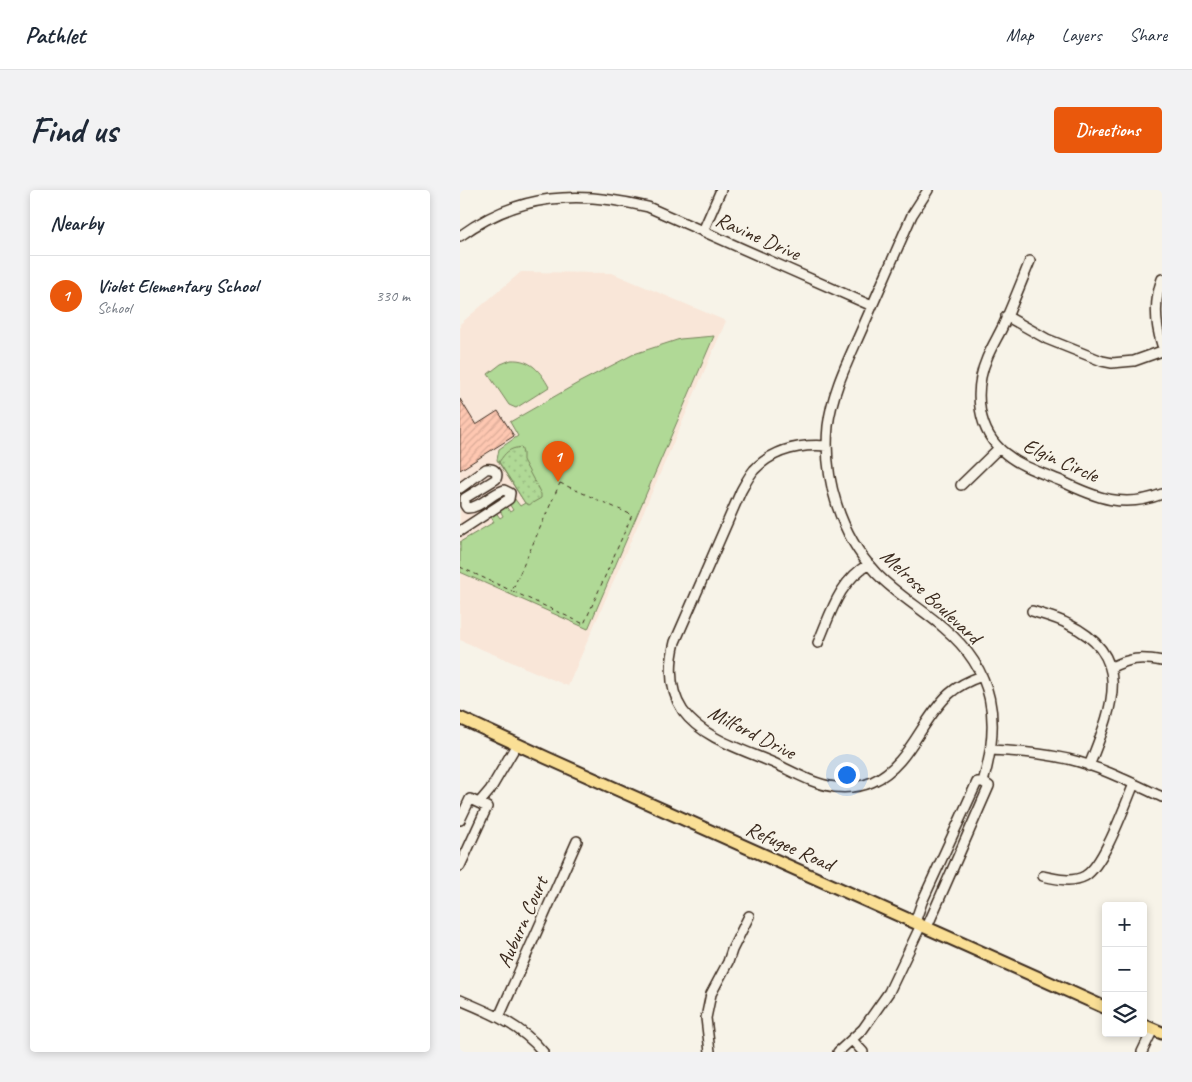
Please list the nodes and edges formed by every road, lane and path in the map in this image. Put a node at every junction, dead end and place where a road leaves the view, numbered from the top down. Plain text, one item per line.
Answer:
1 (721, 190) edge
2 (928, 190) edge
3 (704, 231) junction
4 (460, 236) edge
5 (1030, 262) dead end
6 (1162, 279) edge
7 (872, 306) junction
8 (1006, 316) junction
9 (1162, 345) edge
10 (1162, 351) edge
11 (827, 446) junction
12 (999, 448) junction
13 (961, 485) dead end
14 (460, 488) edge
15 (1162, 494) edge
16 (460, 531) edge
17 (869, 564) junction
18 (460, 567) edge
19 (512, 591) junction
20 (1032, 611) dead end
21 (818, 643) dead end
22 (1162, 661) edge
23 (1110, 668) junction
24 (982, 676) junction
25 (460, 718) edge
26 (517, 744) junction
27 (991, 750) junction
28 (1088, 766) junction
29 (983, 782) junction
30 (1134, 784) junction
31 (1162, 797) edge
32 (479, 803) junction
33 (460, 820) edge
34 (577, 841) dead end
35 (460, 866) edge
36 (1043, 876) dead end
37 (749, 916) dead end
38 (921, 925) junction
39 (460, 1000) edge
40 (1102, 1006) edge
41 (499, 1017) junction
42 (1153, 1029) edge
43 (852, 1040) junction
44 (543, 1052) edge
45 (710, 1052) edge
46 (838, 1052) edge
47 (863, 1052) edge
48 (1142, 1052) edge

1 - 3 street
2 - 7 street, Melrose Boulevard
3 - 4 street, Ravine Drive
3 - 7 street, Ravine Drive
5 - 8 street, Elgin Circle
6 - 9 street
7 - 11 street, Melrose Boulevard
8 - 10 street
8 - 12 street, Elgin Circle
11 - 17 street, Melrose Boulevard
11 - 24 street, Milford Drive
12 - 13 street
12 - 15 street, Elgin Circle
14 - 16 street
17 - 21 street
17 - 24 street, Melrose Boulevard
18 - 19 path
19 - 19 path
20 - 23 street
22 - 23 street
23 - 28 street
24 - 27 street, Melrose Boulevard
25 - 26 main road, Refugee Road
26 - 32 street
26 - 38 main road, Refugee Road
27 - 28 street
27 - 29 street, Melrose Boulevard
28 - 30 street
29 - 38 street, Melrose Boulevard
29 - 38 street, Melrose Boulevard
30 - 31 street
30 - 36 street
32 - 33 street
32 - 35 street
34 - 41 street, Auburn Court
37 - 45 street
38 - 40 main road, Refugee Road
38 - 43 street
39 - 41 street
41 - 44 street
42 - 48 street
43 - 46 street
43 - 47 street

